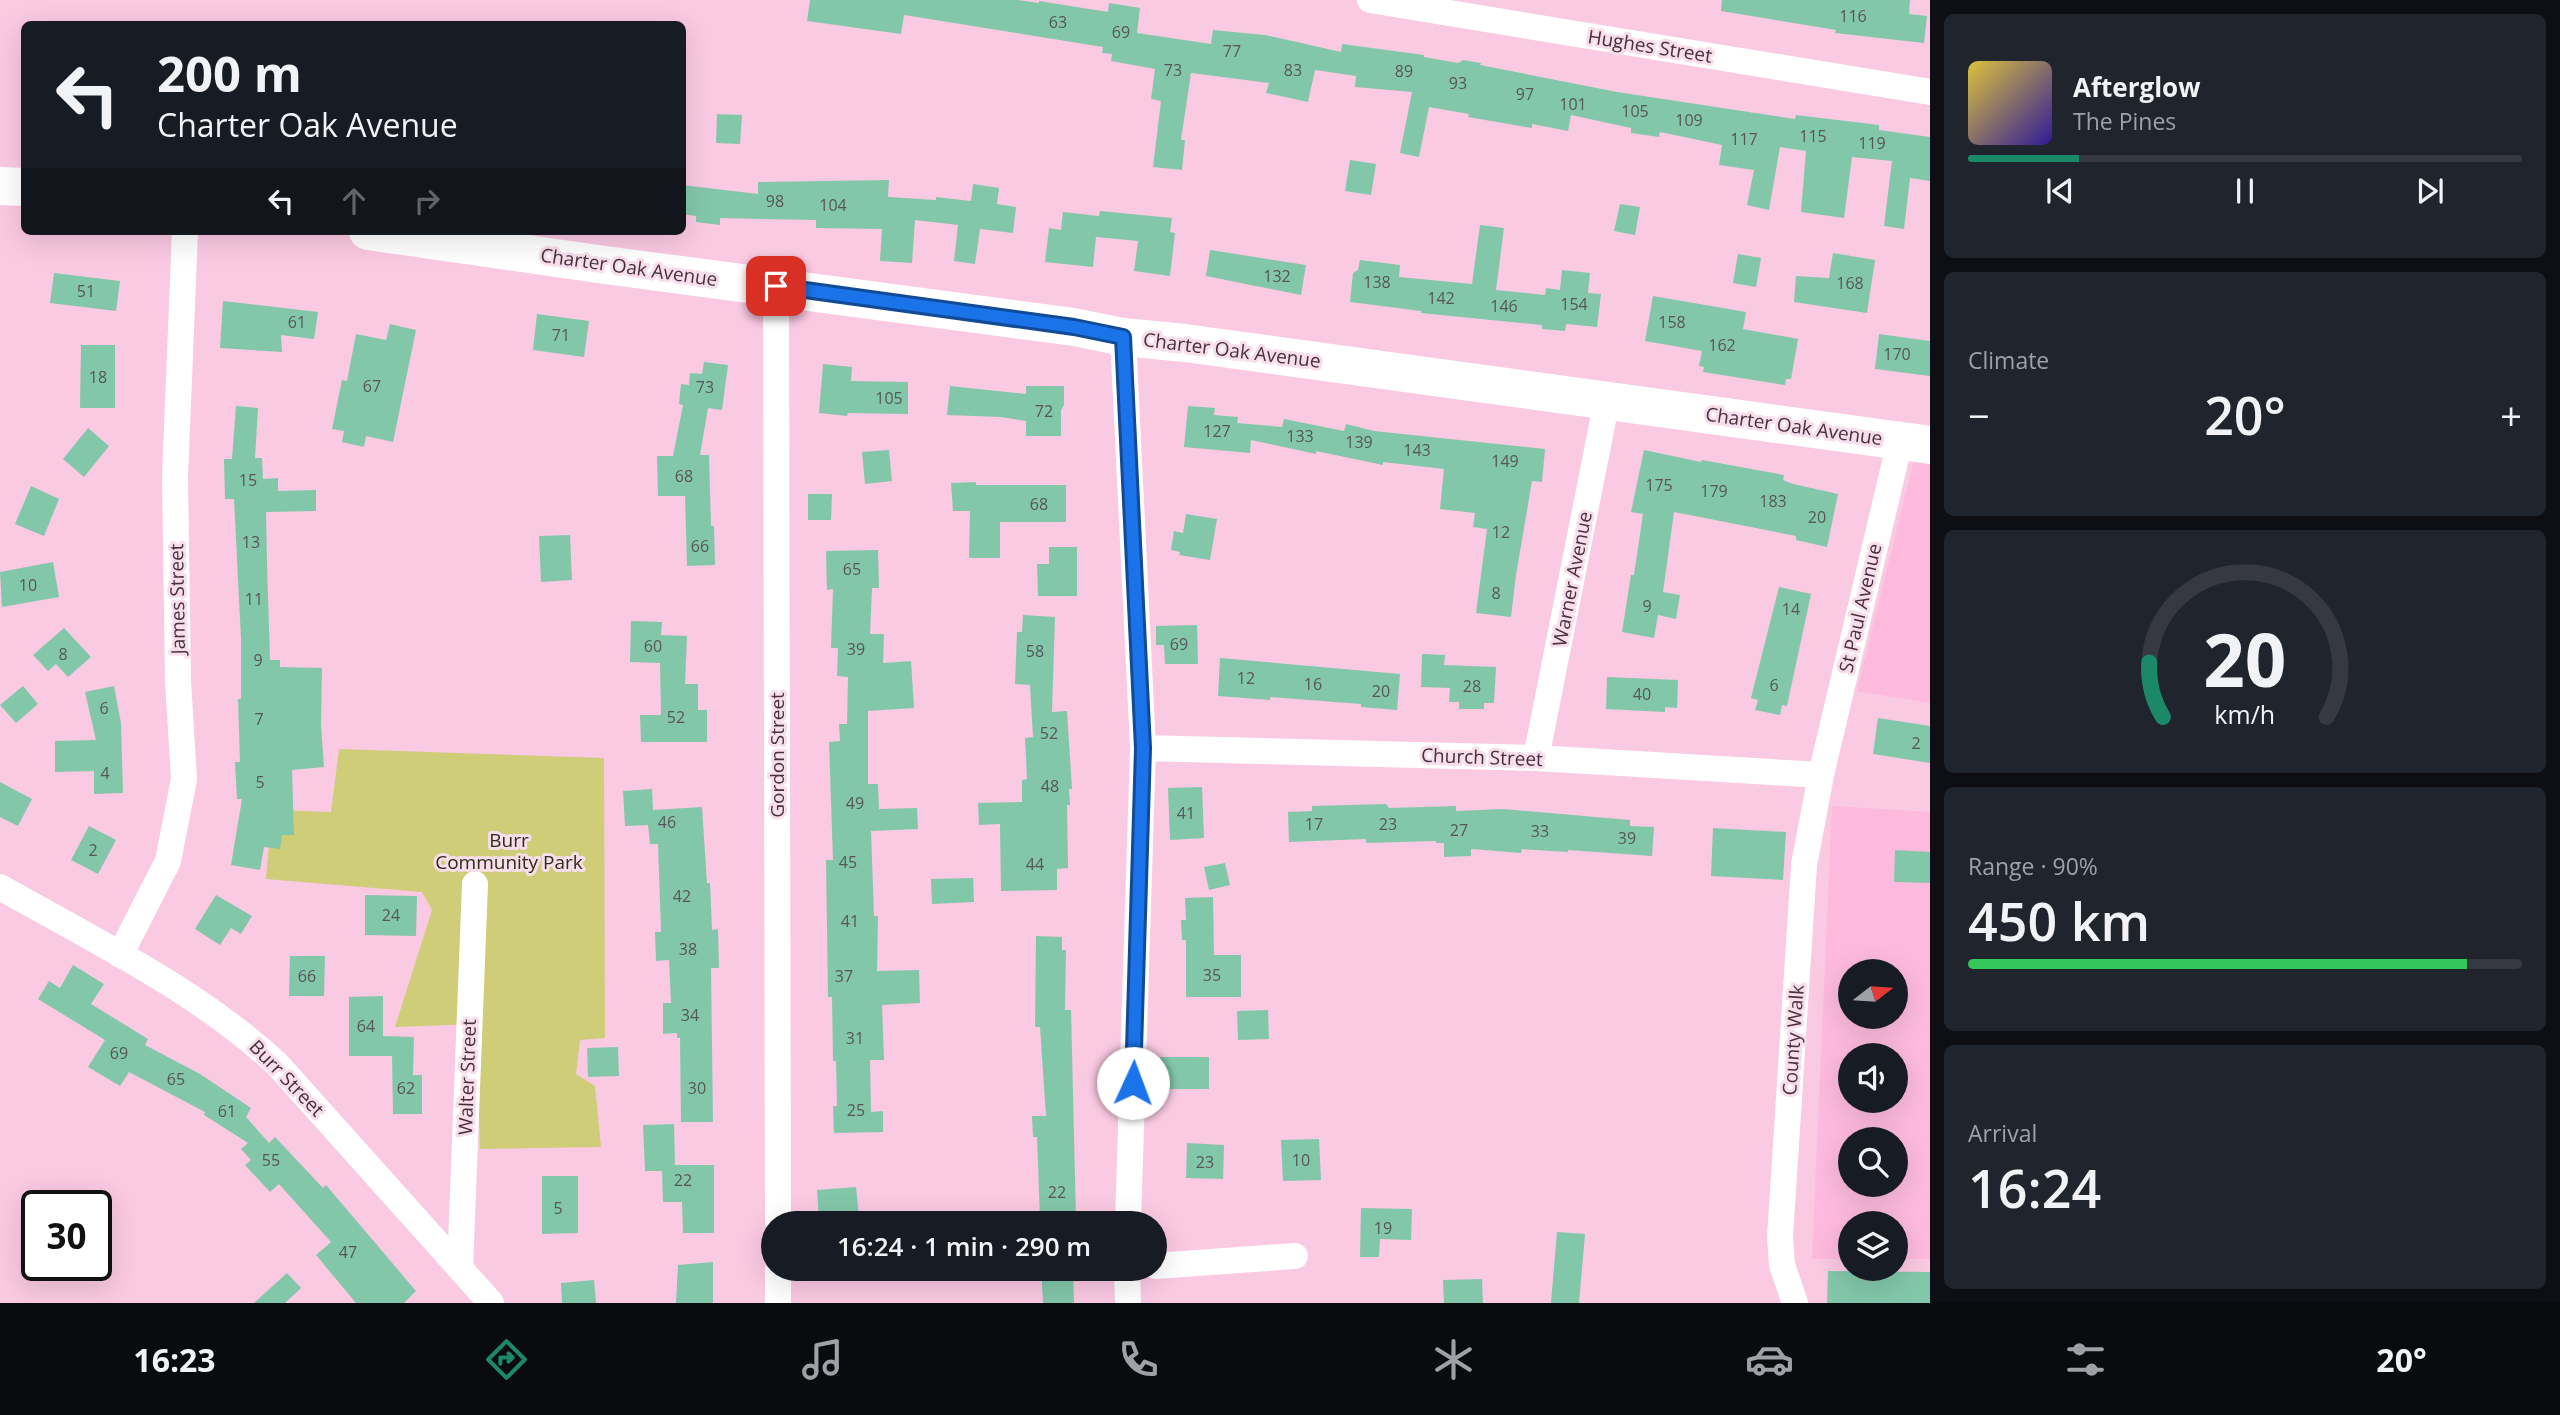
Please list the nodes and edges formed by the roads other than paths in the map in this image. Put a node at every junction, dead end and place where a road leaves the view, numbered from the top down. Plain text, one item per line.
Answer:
1 (1386, 1) edge
2 (1930, 92) edge
3 (0, 186) edge
4 (21, 187) edge
5 (185, 235) edge
6 (396, 235) edge
7 (776, 286) junction
8 (1123, 337) junction
9 (1607, 400) junction
10 (1915, 443) edge
11 (1143, 748) junction
12 (1536, 758) junction
13 (1821, 775) junction
14 (475, 884) dead end
15 (0, 887) edge
16 (120, 955) junction
17 (778, 1211) edge
18 (1128, 1211) edge
19 (1295, 1256) dead end
20 (1167, 1265) edge
21 (460, 1269) junction
22 (778, 1281) edge
23 (1127, 1281) edge
24 (491, 1303) edge
25 (778, 1303) edge
26 (1128, 1303) edge
27 (1795, 1303) edge

1 - 2 street, Hughes Street
3 - 4 street
5 - 16 street, James Street
6 - 7 street, Charter Oak Avenue
7 - 8 street, Charter Oak Avenue
7 - 17 street, Gordon Street
8 - 9 street, Charter Oak Avenue
8 - 11 street
9 - 10 street, Charter Oak Avenue
9 - 12 street, Warner Avenue
10 - 13 street, St Paul Avenue
11 - 12 street, Church Street
11 - 18 street
12 - 13 street, Church Street
13 - 27 street, County Walk
14 - 21 street, Walter Street
15 - 16 street, Burr Street
16 - 21 street, Burr Street
19 - 20 street
21 - 24 street, Burr Street
22 - 25 street
23 - 26 street

